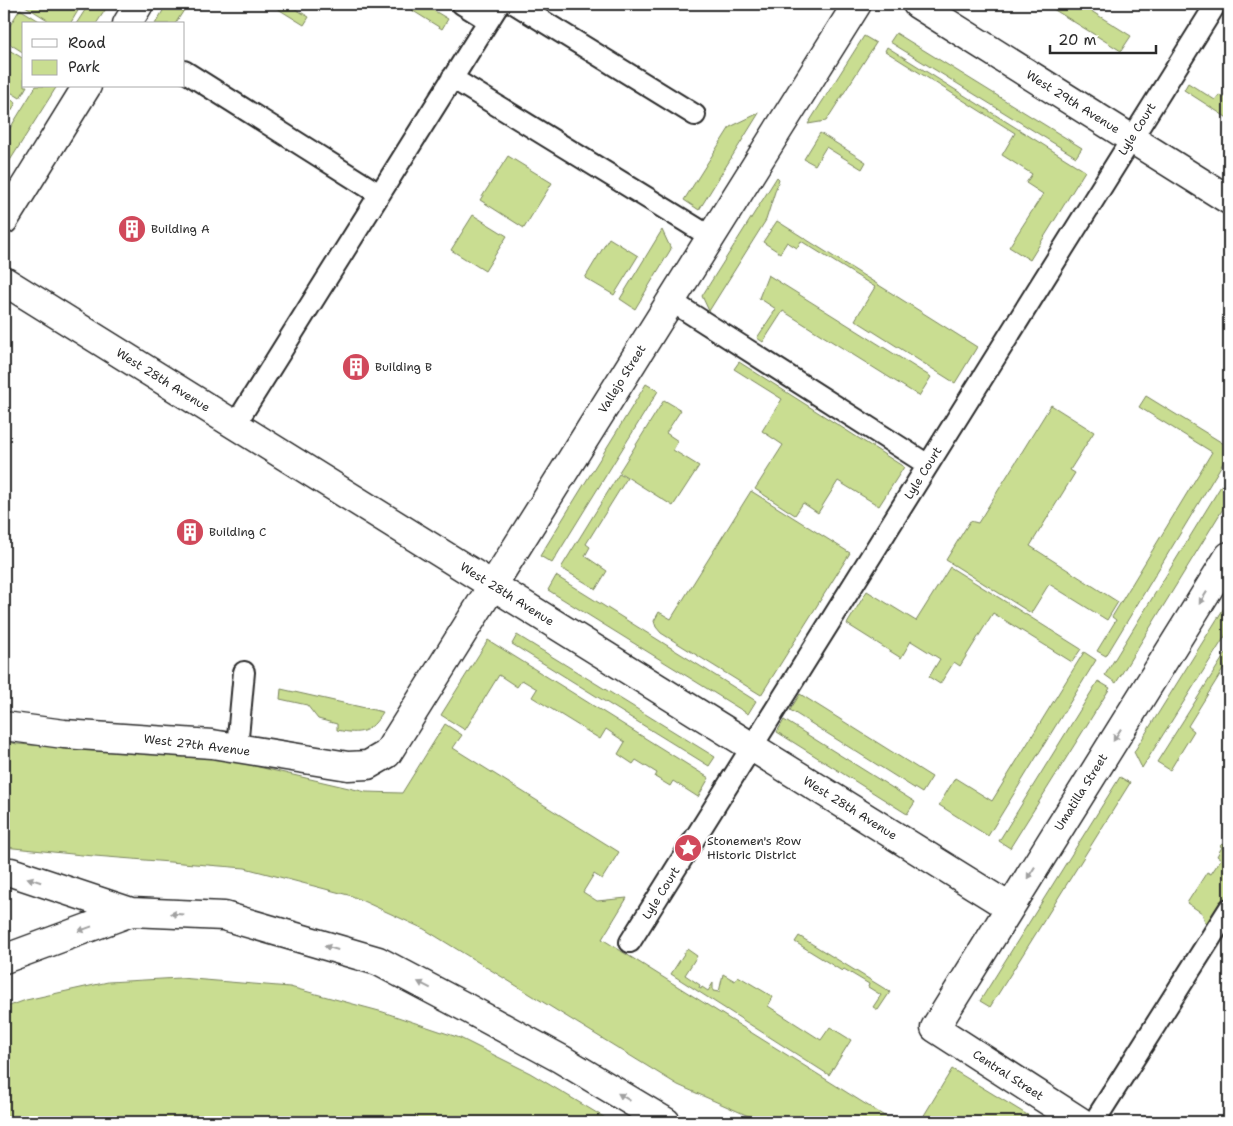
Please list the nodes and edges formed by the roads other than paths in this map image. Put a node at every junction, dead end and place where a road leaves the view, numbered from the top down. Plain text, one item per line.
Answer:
1 (139, 4) edge
2 (462, 4) edge
3 (515, 4) edge
4 (857, 4) edge
5 (917, 4) edge
6 (1216, 4) edge
7 (494, 12) edge
8 (128, 22) edge
9 (185, 73) edge
10 (452, 78) junction
11 (86, 88) edge
12 (695, 114) dead end
13 (1131, 138) junction
14 (379, 194) junction
15 (1229, 200) edge
16 (4, 220) edge
17 (711, 237) junction
18 (4, 281) edge
19 (671, 301) junction
20 (235, 425) junction
21 (928, 465) junction
22 (1229, 556) edge
23 (493, 586) junction
24 (244, 672) dead end
25 (4, 726) edge
26 (752, 747) junction
27 (237, 748) junction
28 (387, 754) joint
29 (4, 872) edge
30 (1009, 906) junction
31 (1229, 910) edge
32 (131, 912) junction
33 (630, 942) dead end
34 (4, 958) edge
35 (934, 1028) joint
36 (666, 1122) edge
37 (1081, 1122) edge
38 (1094, 1122) edge

1 - 8 main road
2 - 7 lane
3 - 12 lane
4 - 17 main road, Vallejo Street
5 - 13 main road, West 29th Avenue
6 - 13 lane, Lyle Court
7 - 10 lane
9 - 14 lane
10 - 14 lane
10 - 17 lane
11 - 16 main road
13 - 15 main road, West 29th Avenue
13 - 21 lane, Lyle Court
14 - 20 lane
17 - 19 main road, Vallejo Street
18 - 20 main road, West 28th Avenue
19 - 21 lane
19 - 23 main road, Vallejo Street
20 - 23 main road, West 28th Avenue
21 - 26 lane, Lyle Court
22 -> 30 main road, Umatilla Street
23 - 26 main road, West 28th Avenue
23 - 28 main road, Vallejo Street
24 - 27 lane
25 - 27 main road, West 27th Avenue
26 - 30 main road, West 28th Avenue
26 - 33 lane, Lyle Court
27 - 28 main road, West 27th Avenue
32 -> 29 main road
30 - 35 main road, Umatilla Street
31 - 38 lane
32 -> 34 main road
36 -> 32 main road
35 - 37 main road, Central Street

